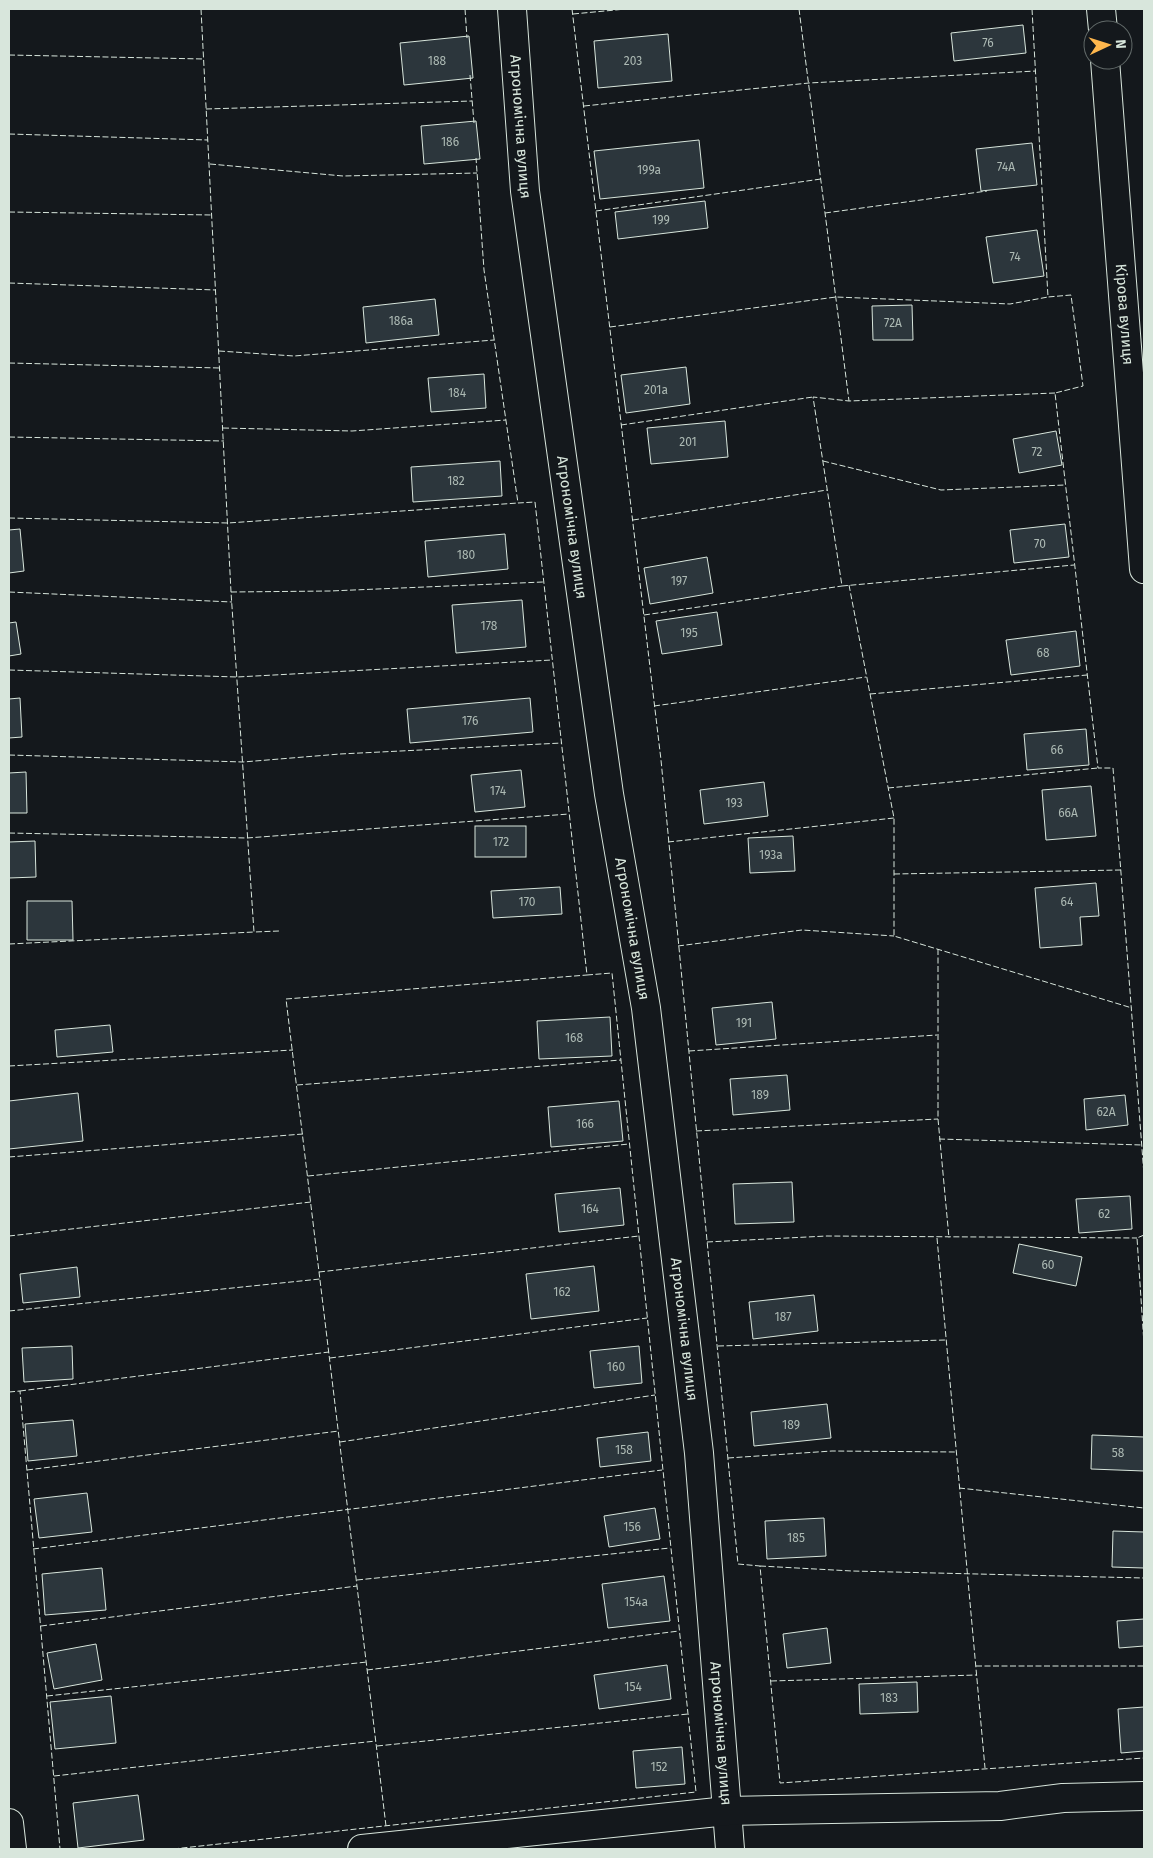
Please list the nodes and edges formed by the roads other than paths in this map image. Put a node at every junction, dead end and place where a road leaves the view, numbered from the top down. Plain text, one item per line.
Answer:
1 (512, 9) edge
2 (1106, 70) edge
3 (1144, 569) edge
4 (1144, 1796) edge
5 (727, 1811) junction
6 (9, 1823) edge
7 (12, 1849) edge
8 (362, 1849) edge
9 (730, 1849) edge

1 - 5 street, Агрономічна вулиця
2 - 3 street, Кірова вулиця
4 - 5 street
5 - 8 street
5 - 9 street, Агрономічна вулиця
6 - 7 street

